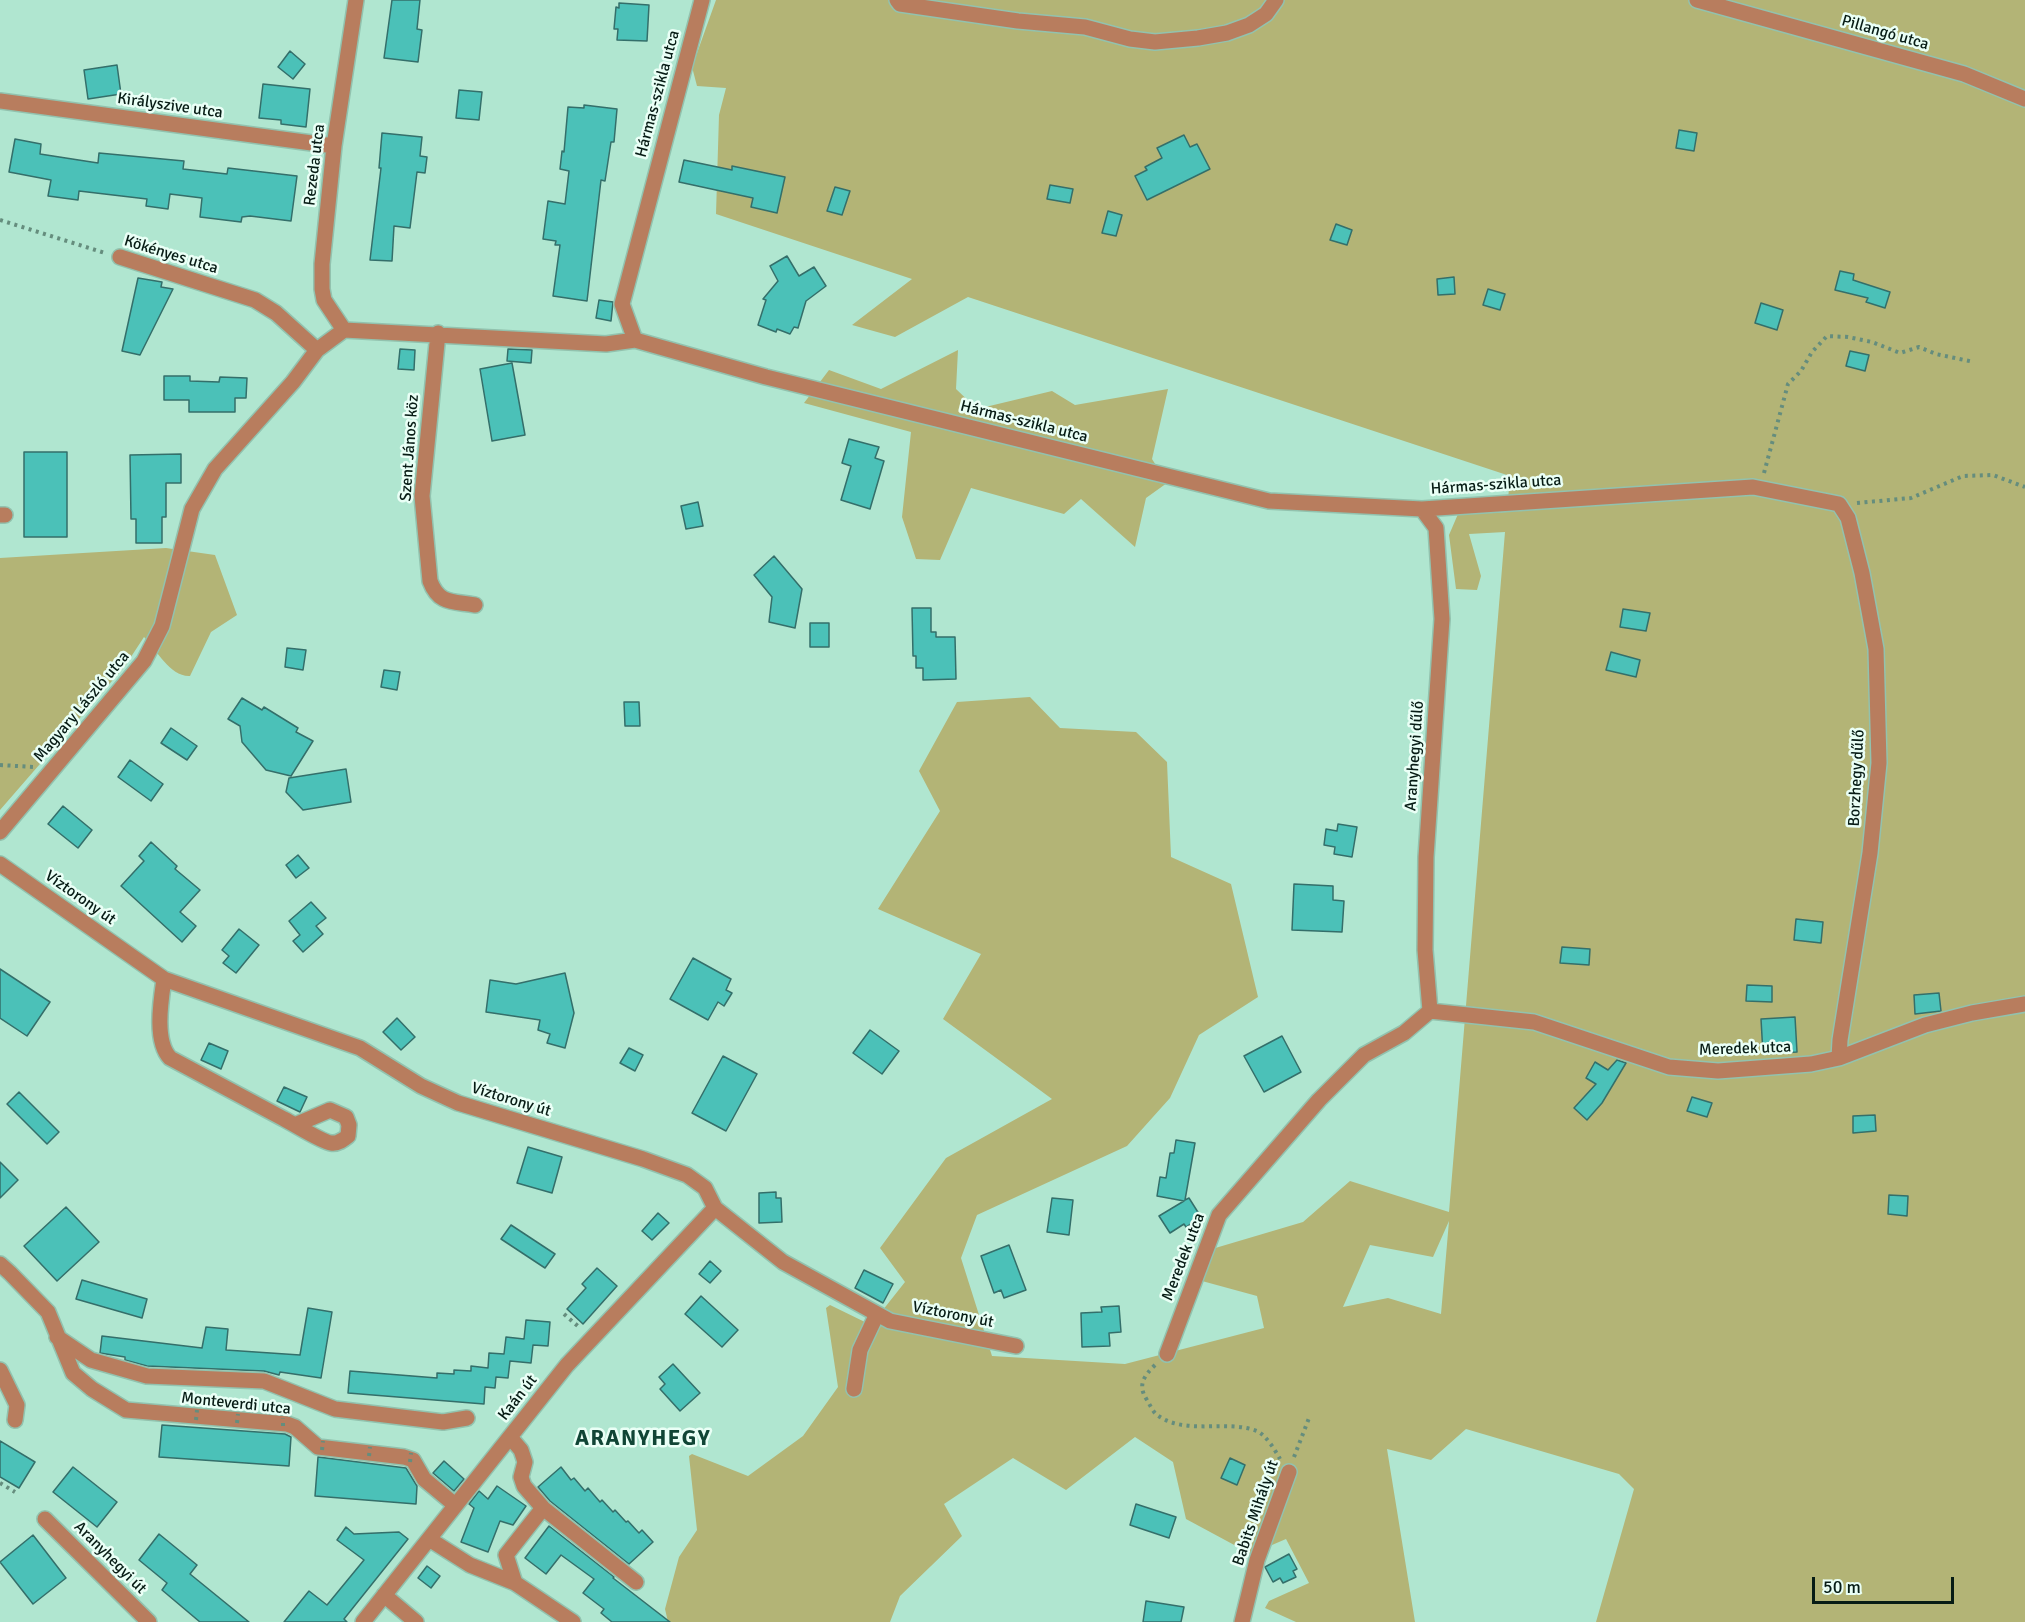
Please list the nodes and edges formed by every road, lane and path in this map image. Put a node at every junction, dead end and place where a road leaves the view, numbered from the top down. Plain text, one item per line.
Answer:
1 (356, 0) edge
2 (702, 0) edge
3 (897, 0) edge
4 (1276, 0) edge
5 (1697, 0) edge
6 (2025, 99) edge
7 (0, 101) edge
8 (334, 146) junction
9 (0, 220) edge
10 (120, 257) joint
11 (344, 330) junction
12 (438, 333) junction
13 (635, 340) junction
14 (317, 350) junction
15 (1974, 362) dead end
16 (2025, 487) edge
17 (1760, 488) junction
18 (1839, 504) junction
19 (1422, 509) junction
20 (475, 604) dead end
21 (0, 765) edge
22 (56, 768) junction
23 (0, 832) edge
24 (0, 864) edge
25 (164, 979) junction
26 (2025, 1004) edge
27 (1430, 1011) junction
28 (1839, 1058) junction
29 (295, 1125) dead end
30 (715, 1208) junction
31 (0, 1264) edge
32 (564, 1314) dead end
33 (884, 1318) junction
34 (579, 1328) dead end
35 (57, 1337) junction
36 (1016, 1346) dead end
37 (1167, 1354) joint
38 (0, 1370) edge
39 (854, 1389) dead end
40 (197, 1410) dead end
41 (238, 1414) dead end
42 (283, 1418) dead end
43 (467, 1418) dead end
44 (1309, 1418) dead end
45 (15, 1420) dead end
46 (196, 1420) dead end
47 (237, 1423) dead end
48 (282, 1426) dead end
49 (510, 1437) junction
50 (323, 1441) dead end
51 (370, 1447) dead end
52 (322, 1450) dead end
53 (411, 1453) dead end
54 (369, 1456) dead end
55 (410, 1462) dead end
56 (1289, 1472) junction
57 (0, 1483) edge
58 (15, 1492) dead end
59 (455, 1505) junction
60 (543, 1508) junction
61 (45, 1519) dead end
62 (429, 1539) junction
63 (636, 1582) dead end
64 (515, 1583) junction
65 (384, 1595) junction
66 (149, 1622) edge
67 (363, 1622) edge
68 (416, 1622) edge
69 (573, 1622) edge
70 (1242, 1622) edge

1 - 8 street, Rezeda utca
2 - 13 street, Hármas-szikla utca
3 - 4 street
5 - 6 street, Pillangó utca
7 - 8 street, Királyszive utca
8 - 11 street, Rezeda utca
9 - 10 path, Kökényes utca
10 - 14 street, Kökényes utca
11 - 12 street
11 - 14 street, Magyary László utca
12 - 13 street
12 - 20 street, Szent János köz
13 - 19 street, Hármas-szikla utca
14 - 22 street, Magyary László utca
15 - 17 path
16 - 18 path
17 - 18 street, Hármas-szikla utca
17 - 19 street, Hármas-szikla utca
18 - 28 street, Borzhegy dűlő
19 - 27 street, Aranyhegyi dűlő
21 - 22 path
22 - 23 street, Magyary László utca
24 - 25 street, Víztorony út
25 - 29 street
25 - 30 street, Víztorony út
26 - 28 street, Meredek utca
27 - 28 street, Meredek utca
27 - 37 street, Meredek utca
30 - 33 street, Víztorony út
30 - 49 street, Kaán út
31 - 35 street, Monteverdi utca
32 - 34 path
33 - 36 street, Víztorony út
33 - 39 street
35 - 43 street, Monteverdi utca
35 - 59 street, Monteverdi utca
37 - 56 path
38 - 45 street
40 - 46 path, bridge
41 - 47 path, bridge
42 - 48 path, bridge
44 - 56 path, Babits Mihály út
49 - 59 street, Kaán út
49 - 60 street
50 - 52 path, bridge
51 - 54 path, bridge
53 - 55 path, bridge
56 - 70 street, Babits Mihály út
57 - 58 path
59 - 62 street, Kaán út
60 - 63 street
60 - 64 street
61 - 66 street, Aranyhegyi út
62 - 64 street
62 - 65 street, Kaán út
64 - 69 street
65 - 67 street, Kaán út
65 - 68 street

